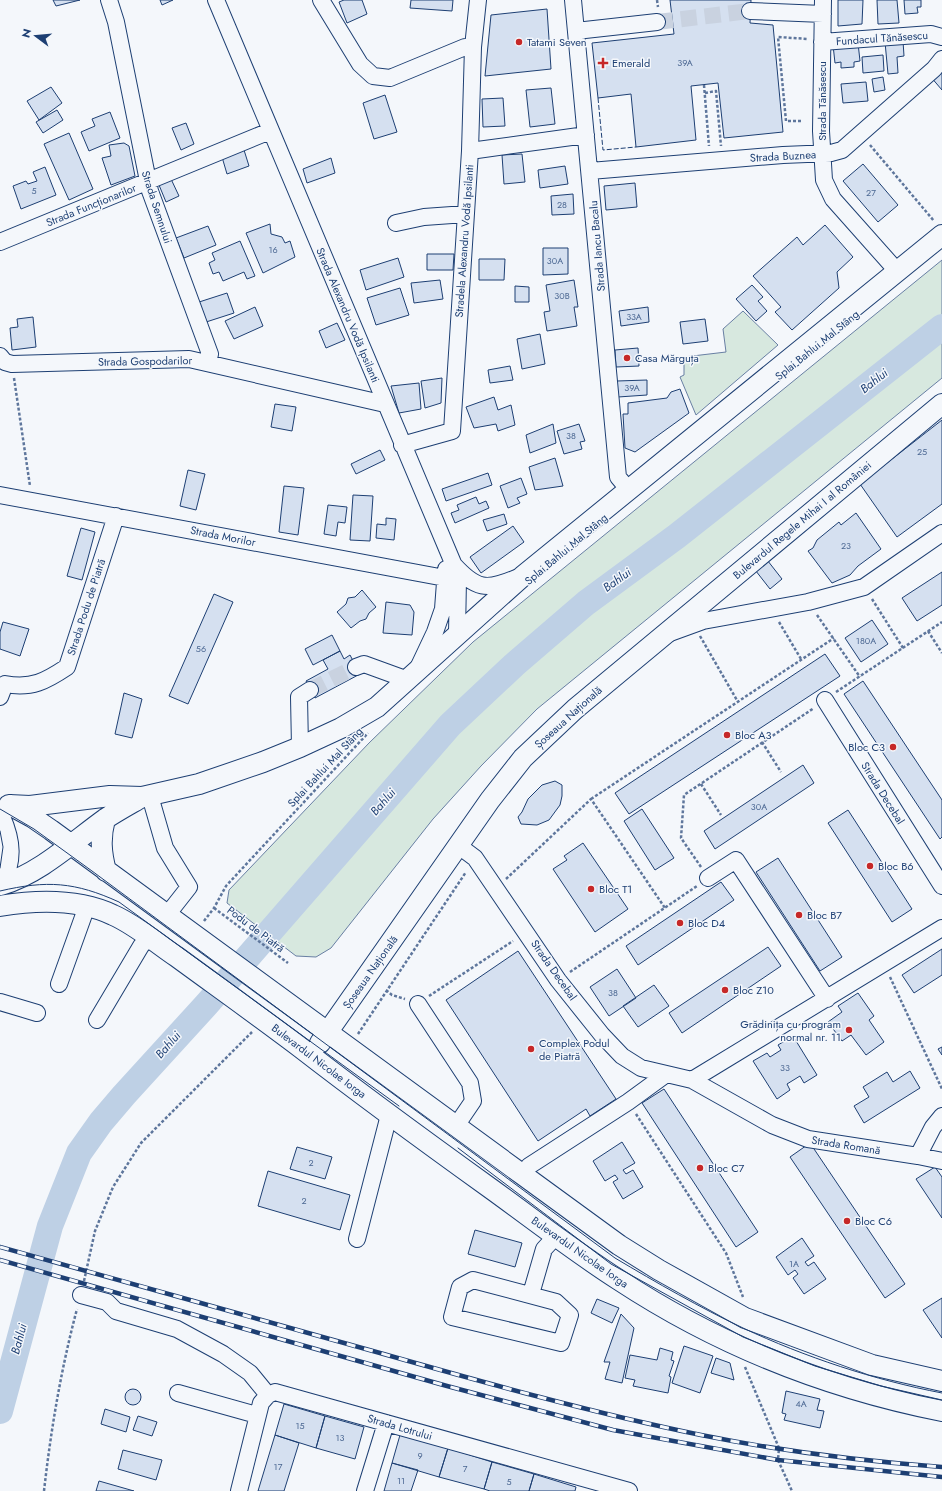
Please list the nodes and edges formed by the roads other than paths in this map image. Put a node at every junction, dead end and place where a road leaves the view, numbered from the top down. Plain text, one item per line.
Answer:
1 (109, 0) edge
2 (216, 0) edge
3 (321, 0) edge
4 (478, 0) edge
5 (573, 0) edge
6 (823, 7) edge
7 (750, 11) tunnel mouth
8 (657, 22) tunnel mouth
9 (576, 31) junction
10 (942, 37) edge
11 (815, 41) junction
12 (473, 47) junction
13 (942, 59) edge
14 (270, 131) junction
15 (586, 134) junction
16 (470, 151) junction
17 (822, 154) junction
18 (590, 171) junction
19 (147, 181) junction
20 (466, 214) junction
21 (396, 223) dead end
22 (939, 230) edge
23 (0, 242) edge
24 (897, 271) junction
25 (6, 360) edge
26 (208, 362) junction
27 (385, 404) junction
28 (942, 404) edge
29 (402, 445) junction
30 (628, 489) junction
31 (0, 495) edge
32 (116, 516) junction
33 (942, 534) edge
34 (446, 547) junction
35 (453, 563) junction
36 (524, 575) junction
37 (445, 578) junction
38 (457, 633) junction
39 (662, 635) junction
40 (356, 667) tunnel mouth
41 (412, 676) junction
42 (2, 688) edge
43 (310, 690) tunnel mouth
44 (825, 700) dead end
45 (300, 747) junction
46 (146, 797) junction
47 (3, 808) edge
48 (105, 819) junction
49 (71, 845) junction
50 (459, 846) junction
51 (106, 871) junction
52 (708, 878) road end
53 (0, 885) edge
54 (942, 886) edge
55 (1, 906) edge
56 (87, 906) junction
57 (167, 915) junction
58 (942, 928) edge
59 (149, 937) junction
60 (59, 984) dead end
61 (827, 999) junction
62 (0, 1002) edge
63 (418, 1004) road end
64 (37, 1013) dead end
65 (97, 1020) dead end
66 (328, 1032) junction
67 (311, 1056) junction
68 (665, 1075) junction
69 (692, 1080) junction
70 (390, 1115) junction
71 (942, 1116) edge
72 (456, 1126) junction
73 (918, 1156) junction
74 (942, 1161) edge
75 (523, 1175) junction
76 (556, 1236) junction
77 (357, 1239) dead end
78 (531, 1294) junction
79 (81, 1295) road end
80 (942, 1381) edge
81 (178, 1393) dead end
82 (268, 1395) junction
83 (942, 1411) edge
84 (257, 1415) junction
85 (386, 1423) junction
86 (239, 1491) edge
87 (366, 1491) edge
88 (629, 1491) edge

1 - 19 street, Strada Semnului
2 - 14 street, Strada Alexandru Vodă Ipsilanti
3 - 12 street
4 - 12 street, Stradela Alexandru Vodă Ipsilanti
5 - 9 street, Strada Iancu Bacalu
6 - 7 street
6 - 11 street, Strada Tănăsescu
8 - 9 street
9 - 15 street, Strada Iancu Bacalu
10 - 11 street, Fundacul Tănăsescu
11 - 17 street, Strada Tănăsescu
12 - 16 street, Stradela Alexandru Vodă Ipsilanti
13 - 17 street, Strada Buznea
14 - 19 street, Strada Funcționarilor
14 - 27 street, Strada Alexandru Vodă Ipsilanti
15 - 16 street
15 - 18 street, Strada Iancu Bacalu
16 - 20 street, Stradela Alexandru Vodă Ipsilanti
17 - 18 street, Strada Buznea
17 - 24 street, Strada Tănăsescu
18 - 30 street, Strada Iancu Bacalu
19 - 23 street, Strada Funcționarilor
19 - 26 street, Strada Semnului
20 - 21 street
20 - 29 street, Stradela Alexandru Vodă Ipsilanti
22 - 24 main road
24 - 30 main road
25 - 26 street, Strada Gospodarilor
26 - 27 street, Strada Gospodarilor
27 - 29 street, Strada Alexandru Vodă Ipsilanti
28 - 39 main road, Bulevardul Regele Mihai I al României
29 - 34 street, Strada Alexandru Vodă Ipsilanti
30 - 36 main road
31 - 32 street, Strada Morilor
32 - 37 street, Strada Morilor
32 - 42 street, Strada Podu de Piatră
33 - 39 street, Șoseaua Națională
34 - 35 street, Strada Alexandru Vodă Ipsilanti
34 - 37 street
35 - 36 street
35 - 38 street, Strada Alexandru Vodă Ipsilanti
36 - 38 main road
37 - 41 street
38 - 41 main road
39 - 50 main road, Șoseaua Națională
40 - 41 street
41 - 45 main road
43 - 45 street
44 - 54 street, Strada Decebal
45 - 46 main road
46 - 47 main road
46 - 48 main road
46 - 57 street
47 - 49 main road
47 - 53 main road
48 - 49 main road
48 - 51 main road
49 - 51 main road
49 - 53 main road
50 - 66 main road, Șoseaua Națională
50 - 68 street, Strada Decebal
51 - 57 main road
52 - 61 street
55 - 56 main road
56 - 59 main road
56 - 60 street
57 - 66 main road
58 - 61 street
59 - 65 street
59 - 67 main road, Bulevardul Nicolae Iorga
61 - 69 street
62 - 64 street
63 - 72 street
66 - 67 main road, Șoseaua Națională
66 - 72 main road
67 - 70 main road, Bulevardul Nicolae Iorga
68 - 69 street, Strada Decebal
68 - 75 street
69 - 73 street, Strada Romană
70 - 76 main road, Bulevardul Nicolae Iorga
70 - 77 street
71 - 73 street
72 - 75 main road
73 - 74 street, Strada Romană
75 - 80 main road
76 - 78 street
76 - 83 main road, Bulevardul Nicolae Iorga
78 - 78 street
79 - 82 street
81 - 84 street
82 - 84 street
82 - 85 street, Strada Lotrului
84 - 86 street
85 - 87 street
85 - 88 street, Strada Lotrului

